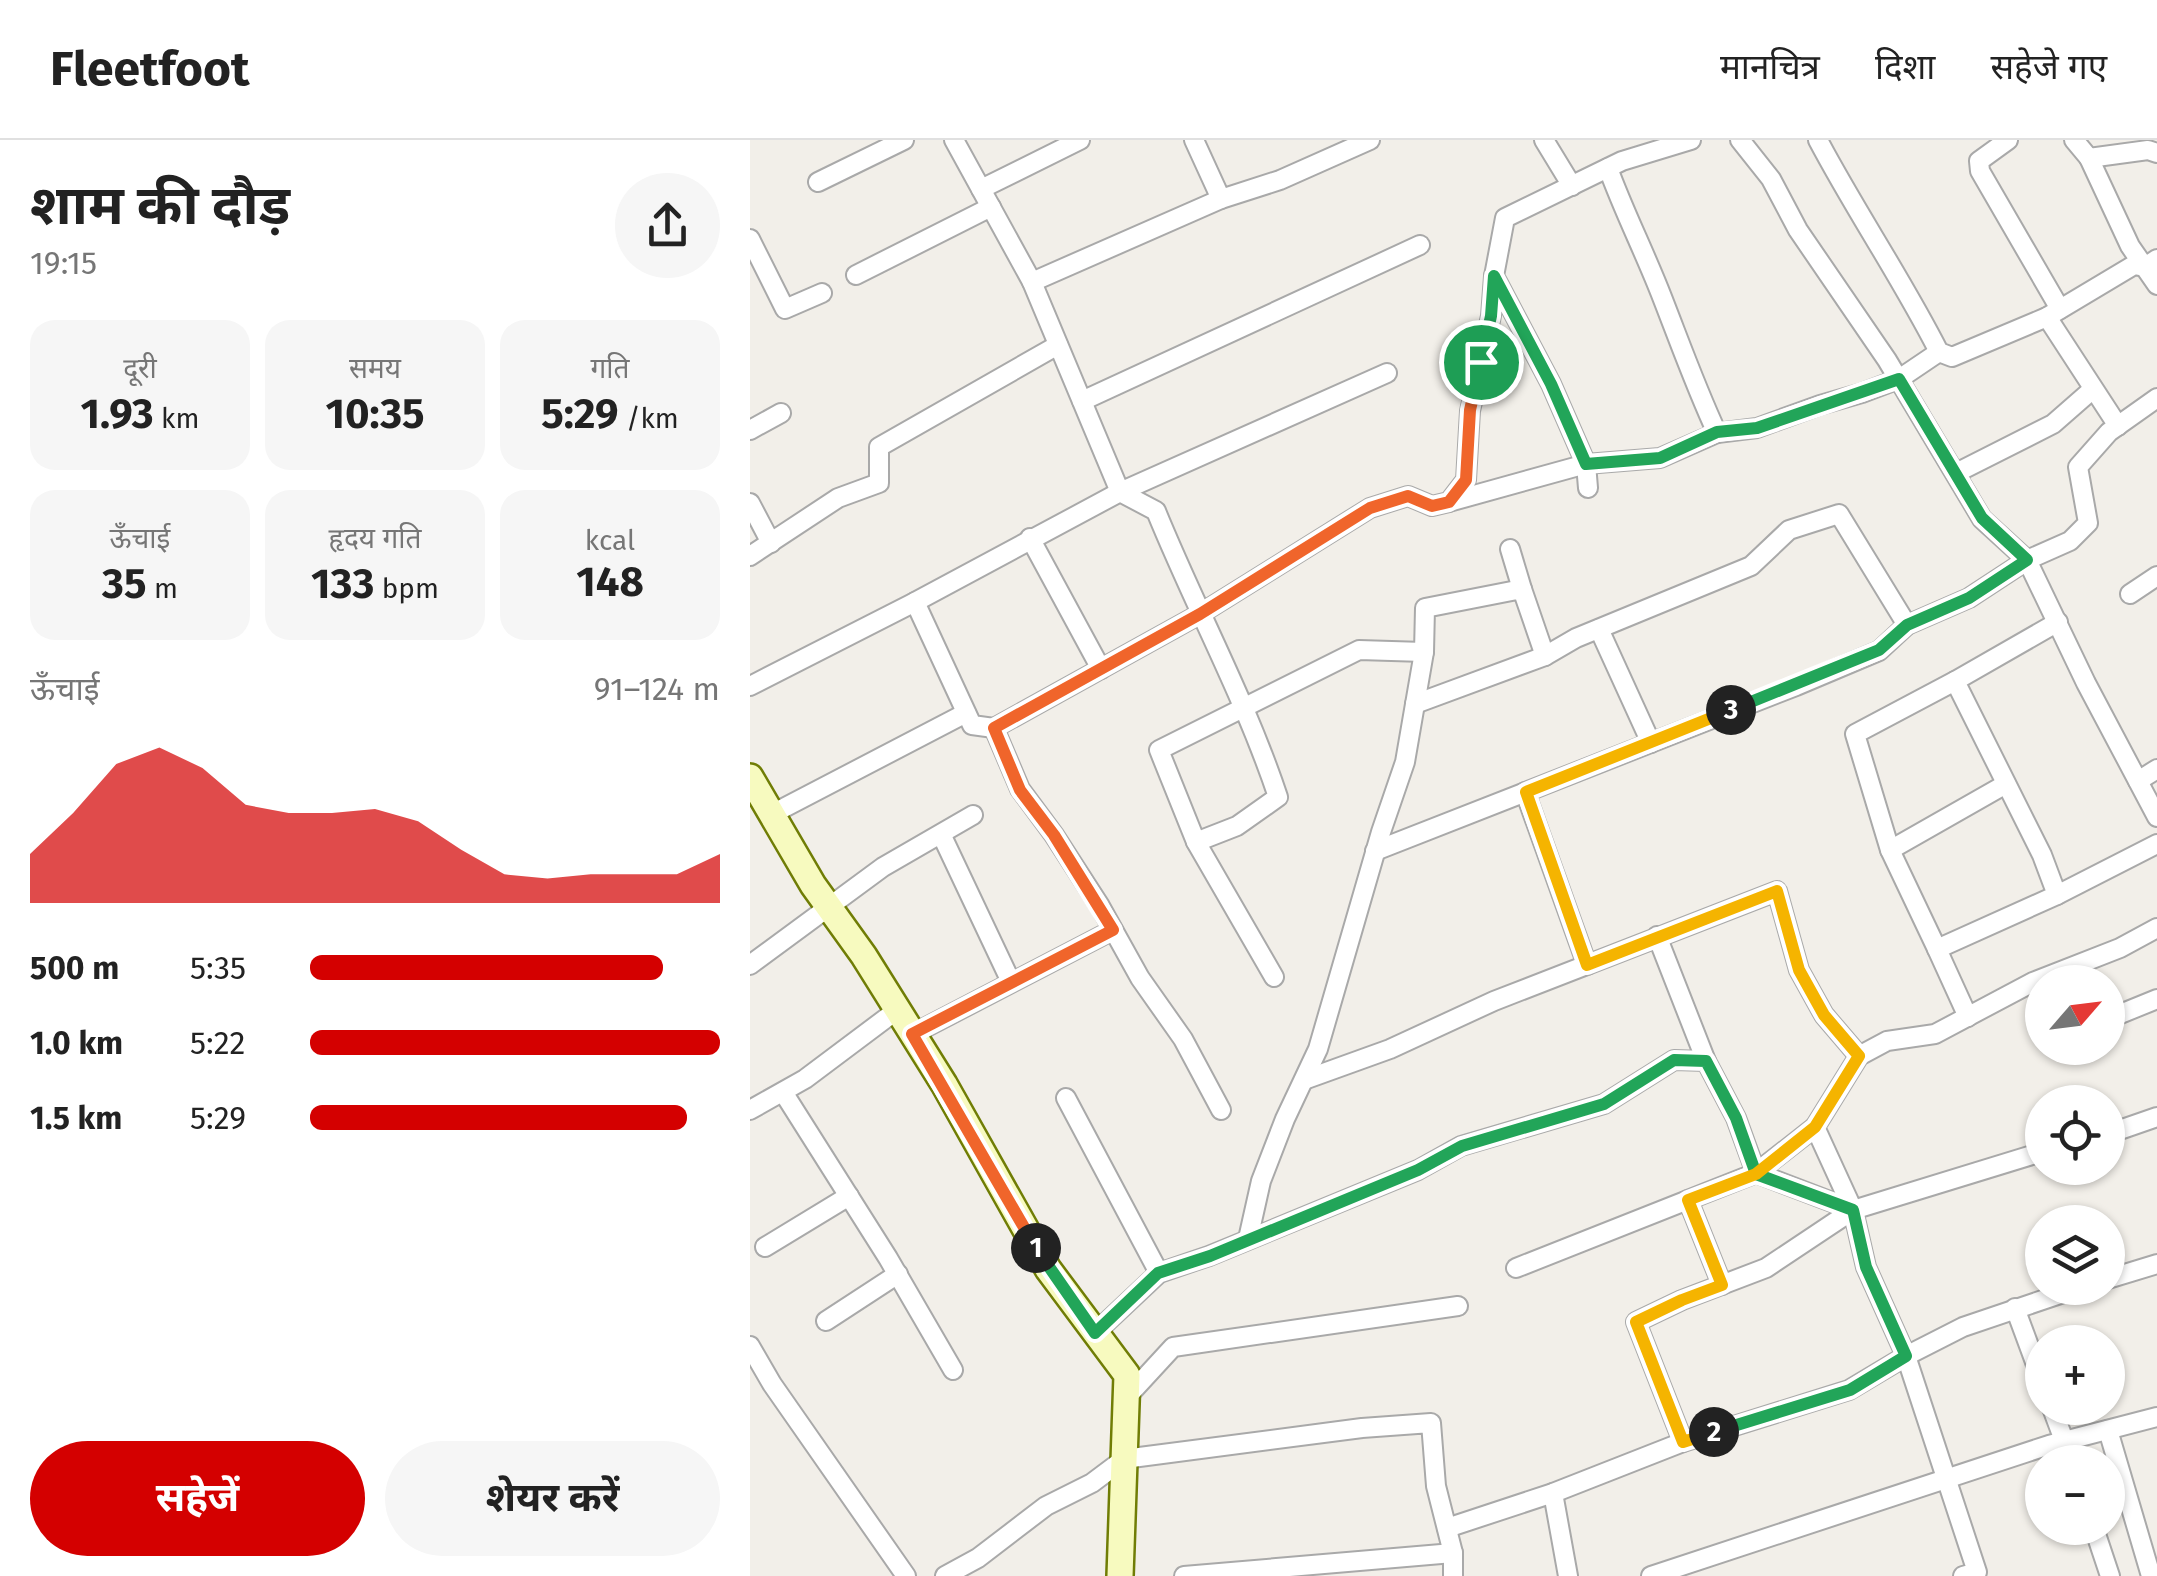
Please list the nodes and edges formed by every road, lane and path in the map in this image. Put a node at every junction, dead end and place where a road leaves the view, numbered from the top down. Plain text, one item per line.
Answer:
1 (904, 140) edge
2 (954, 140) edge
3 (1080, 140) edge
4 (1194, 140) edge
5 (1544, 140) edge
6 (1740, 140) edge
7 (1818, 140) edge
8 (2008, 140) edge
9 (2074, 140) edge
10 (1360, 142) edge
11 (1683, 142) edge
12 (2157, 153) edge
13 (2089, 158) junction
14 (1608, 168) junction
15 (818, 182) dead end
16 (1572, 186) junction
17 (981, 189) junction
18 (1220, 199) junction
19 (991, 208) junction
20 (750, 239) edge
21 (1420, 245) dead end
22 (2151, 263) edge
23 (856, 275) dead end
24 (1494, 276) junction
25 (1032, 282) junction
26 (2157, 285) edge
27 (822, 293) dead end
28 (2054, 313) junction
29 (1058, 345) junction
30 (1939, 352) junction
31 (1387, 373) dead end
32 (1899, 379) junction
33 (2094, 389) junction
34 (2157, 398) edge
35 (1082, 401) junction
36 (781, 413) dead end
37 (2118, 426) junction
38 (750, 430) edge
39 (1717, 432) junction
40 (1586, 464) junction
41 (1956, 473) junction
42 (1588, 488) dead end
43 (1120, 492) junction
44 (1449, 502) junction
45 (750, 504) edge
46 (1030, 538) junction
47 (771, 542) junction
48 (1510, 549) dead end
49 (750, 556) edge
50 (2027, 560) junction
51 (2157, 576) edge
52 (1522, 588) junction
53 (2130, 594) dead end
54 (915, 602) junction
55 (1200, 614) junction
56 (2058, 622) junction
57 (1907, 625) junction
58 (1599, 628) junction
59 (1424, 652) junction
60 (1545, 656) junction
61 (1101, 669) junction
62 (1955, 680) junction
63 (750, 686) edge
64 (1415, 704) junction
65 (1243, 705) junction
66 (966, 713) junction
67 (994, 728) junction
68 (1651, 743) junction
69 (2157, 769) edge
70 (750, 777) edge
71 (2138, 781) junction
72 (2006, 784) junction
73 (1526, 792) junction
74 (774, 813) junction
75 (974, 816) dead end
76 (2157, 817) edge
77 (942, 836) junction
78 (1196, 842) junction
79 (2157, 844) edge
80 (1890, 850) junction
81 (1375, 851) junction
82 (2057, 894) junction
83 (828, 906) junction
84 (2157, 928) edge
85 (1113, 930) junction
86 (1657, 936) junction
87 (1937, 950) junction
88 (750, 965) edge
89 (1587, 965) junction
90 (1274, 977) dead end
91 (1011, 982) junction
92 (2157, 999) edge
93 (897, 1010) junction
94 (2125, 1012) edge
95 (1968, 1017) junction
96 (912, 1034) junction
97 (1859, 1056) junction
98 (1706, 1061) junction
99 (1304, 1080) junction
100 (783, 1092) junction
101 (1066, 1098) dead end
102 (750, 1110) edge
103 (1221, 1110) dead end
104 (2157, 1118) edge
105 (1815, 1127) junction
106 (2125, 1128) edge
107 (2025, 1157) edge
108 (1756, 1174) junction
109 (849, 1196) junction
110 (1688, 1200) junction
111 (1853, 1210) junction
112 (1248, 1240) junction
113 (766, 1247) dead end
114 (2157, 1264) edge
115 (1516, 1268) dead end
116 (1158, 1273) junction
117 (898, 1274) junction
118 (2125, 1274) edge
119 (1722, 1285) junction
120 (2025, 1305) edge
121 (1458, 1306) dead end
122 (2015, 1308) junction
123 (826, 1321) dead end
124 (1095, 1333) junction
125 (2025, 1335) edge
126 (750, 1346) edge
127 (1906, 1356) junction
128 (953, 1370) dead end
129 (1126, 1398) junction
130 (2157, 1418) edge
131 (2059, 1425) edge
132 (2108, 1430) junction
133 (2065, 1440) junction
134 (1683, 1442) junction
135 (2067, 1445) edge
136 (1124, 1458) junction
137 (1947, 1480) junction
138 (1553, 1493) junction
139 (1447, 1528) junction
140 (2100, 1545) edge
141 (1453, 1553) junction
142 (906, 1576) edge
143 (945, 1576) edge
144 (1120, 1576) edge
145 (1184, 1576) edge
146 (1453, 1576) edge
147 (1568, 1576) edge
148 (1651, 1576) edge
149 (1962, 1576) edge
150 (2110, 1576) edge
151 (2151, 1576) edge

1 - 15 street
2 - 17 street
3 - 17 street
4 - 18 street
5 - 16 street
6 - 32 street
7 - 30 street
8 - 28 street
9 - 13 street
10 - 18 street
11 - 14 street
12 - 13 street
13 - 22 street
14 - 16 street
14 - 39 street
16 - 24 street
17 - 19 street
18 - 25 street
19 - 23 street
19 - 25 street
20 - 27 street
21 - 35 street
22 - 26 street
22 - 28 street
24 - 40 street
24 - 44 street
25 - 29 street
28 - 30 street
28 - 33 street
29 - 35 street
29 - 47 street
30 - 32 street
31 - 43 street
32 - 39 street
32 - 41 street
33 - 37 street
33 - 41 street
34 - 37 street
35 - 43 street
36 - 38 street
37 - 50 street
39 - 40 street
40 - 42 street
40 - 44 street
41 - 50 street
43 - 46 street
43 - 55 street
44 - 55 street
45 - 47 street
46 - 54 street
46 - 61 street
47 - 49 street
48 - 52 street
50 - 56 street
50 - 57 street
51 - 53 street
52 - 59 street
52 - 60 street
54 - 63 street
54 - 66 street
55 - 61 street
55 - 65 street
56 - 62 street
56 - 71 street
57 - 58 street
57 - 68 street
58 - 60 street
58 - 68 street
59 - 64 street
59 - 65 street
60 - 64 street
61 - 67 street
62 - 72 street
62 - 80 street
64 - 81 street
65 - 78 street
65 - 78 street
66 - 67 street
66 - 74 street
67 - 85 street
68 - 73 street
69 - 71 street
70 - 74 street
71 - 76 street
72 - 80 street
72 - 82 street
73 - 81 street
73 - 89 street
74 - 83 street
75 - 77 street
77 - 83 street
77 - 91 street
78 - 90 street
79 - 82 street
80 - 87 street
81 - 99 street
82 - 87 street
83 - 88 street
83 - 93 street
84 - 95 street
85 - 91 street
85 - 103 street
86 - 89 street
86 - 97 street
86 - 98 street
87 - 95 street
89 - 99 street
91 - 96 street
92 - 94 street
93 - 96 street
93 - 100 street
95 - 97 street
96 - 124 street
97 - 105 street
98 - 108 street
98 - 112 street
99 - 112 street
100 - 102 street
100 - 109 street
101 - 116 street
104 - 106 street
105 - 108 street
105 - 111 street
107 - 111 street
108 - 110 street
108 - 111 street
109 - 113 street
109 - 117 street
110 - 115 street
110 - 119 street
111 - 119 street
111 - 127 street
112 - 116 street
114 - 118 street
116 - 124 street
117 - 123 street
117 - 128 street
119 - 134 street
120 - 122 street
121 - 129 street
122 - 125 street
122 - 127 street
124 - 129 street
126 - 142 street
127 - 134 street
127 - 137 street
129 - 136 street
130 - 132 street
131 - 133 street
132 - 133 street
132 - 151 street
133 - 135 street
133 - 137 street
134 - 138 street
136 - 139 street
136 - 143 street
136 - 144 street
137 - 148 street
137 - 149 street
138 - 139 street
138 - 147 street
139 - 141 street
140 - 150 street
141 - 145 street
141 - 146 street

